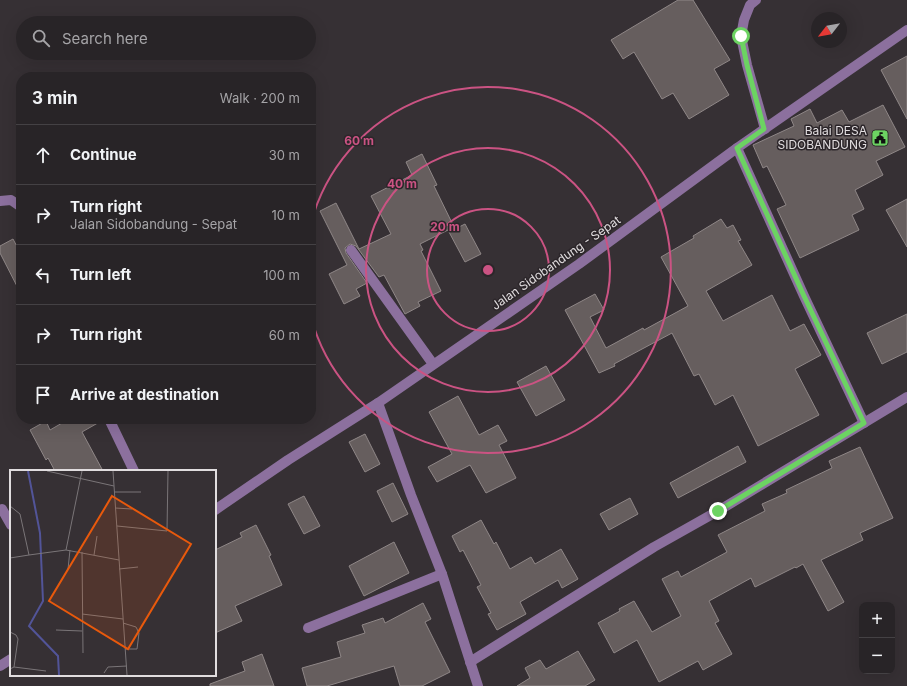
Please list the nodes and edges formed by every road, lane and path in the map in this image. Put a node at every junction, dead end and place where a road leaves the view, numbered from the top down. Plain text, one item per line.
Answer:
1 (756, 0) edge
2 (907, 30) edge
3 (764, 129) junction
4 (737, 148) junction
5 (0, 201) edge
6 (16, 204) edge
7 (351, 250) dead end
8 (433, 364) junction
9 (907, 397) edge
10 (378, 403) junction
11 (864, 423) junction
12 (111, 424) edge
13 (134, 470) edge
14 (2, 509) dead end
15 (216, 509) edge
16 (10, 523) edge
17 (442, 574) junction
18 (308, 628) dead end
19 (10, 660) edge
20 (470, 662) junction
21 (0, 666) edge
22 (478, 686) edge

1 - 3 street
2 - 3 street, Jalan Sidobandung - Sepat
3 - 4 street, Jalan Sidobandung - Sepat
4 - 8 street, Jalan Sidobandung - Sepat
4 - 11 street
5 - 6 street
7 - 8 street
8 - 10 street, Jalan Sidobandung - Sepat
9 - 11 street
10 - 15 street, Jalan Sidobandung - Sepat
10 - 17 street
11 - 20 street
12 - 13 street
14 - 16 street
17 - 18 street
17 - 20 street
19 - 21 street
20 - 22 street

